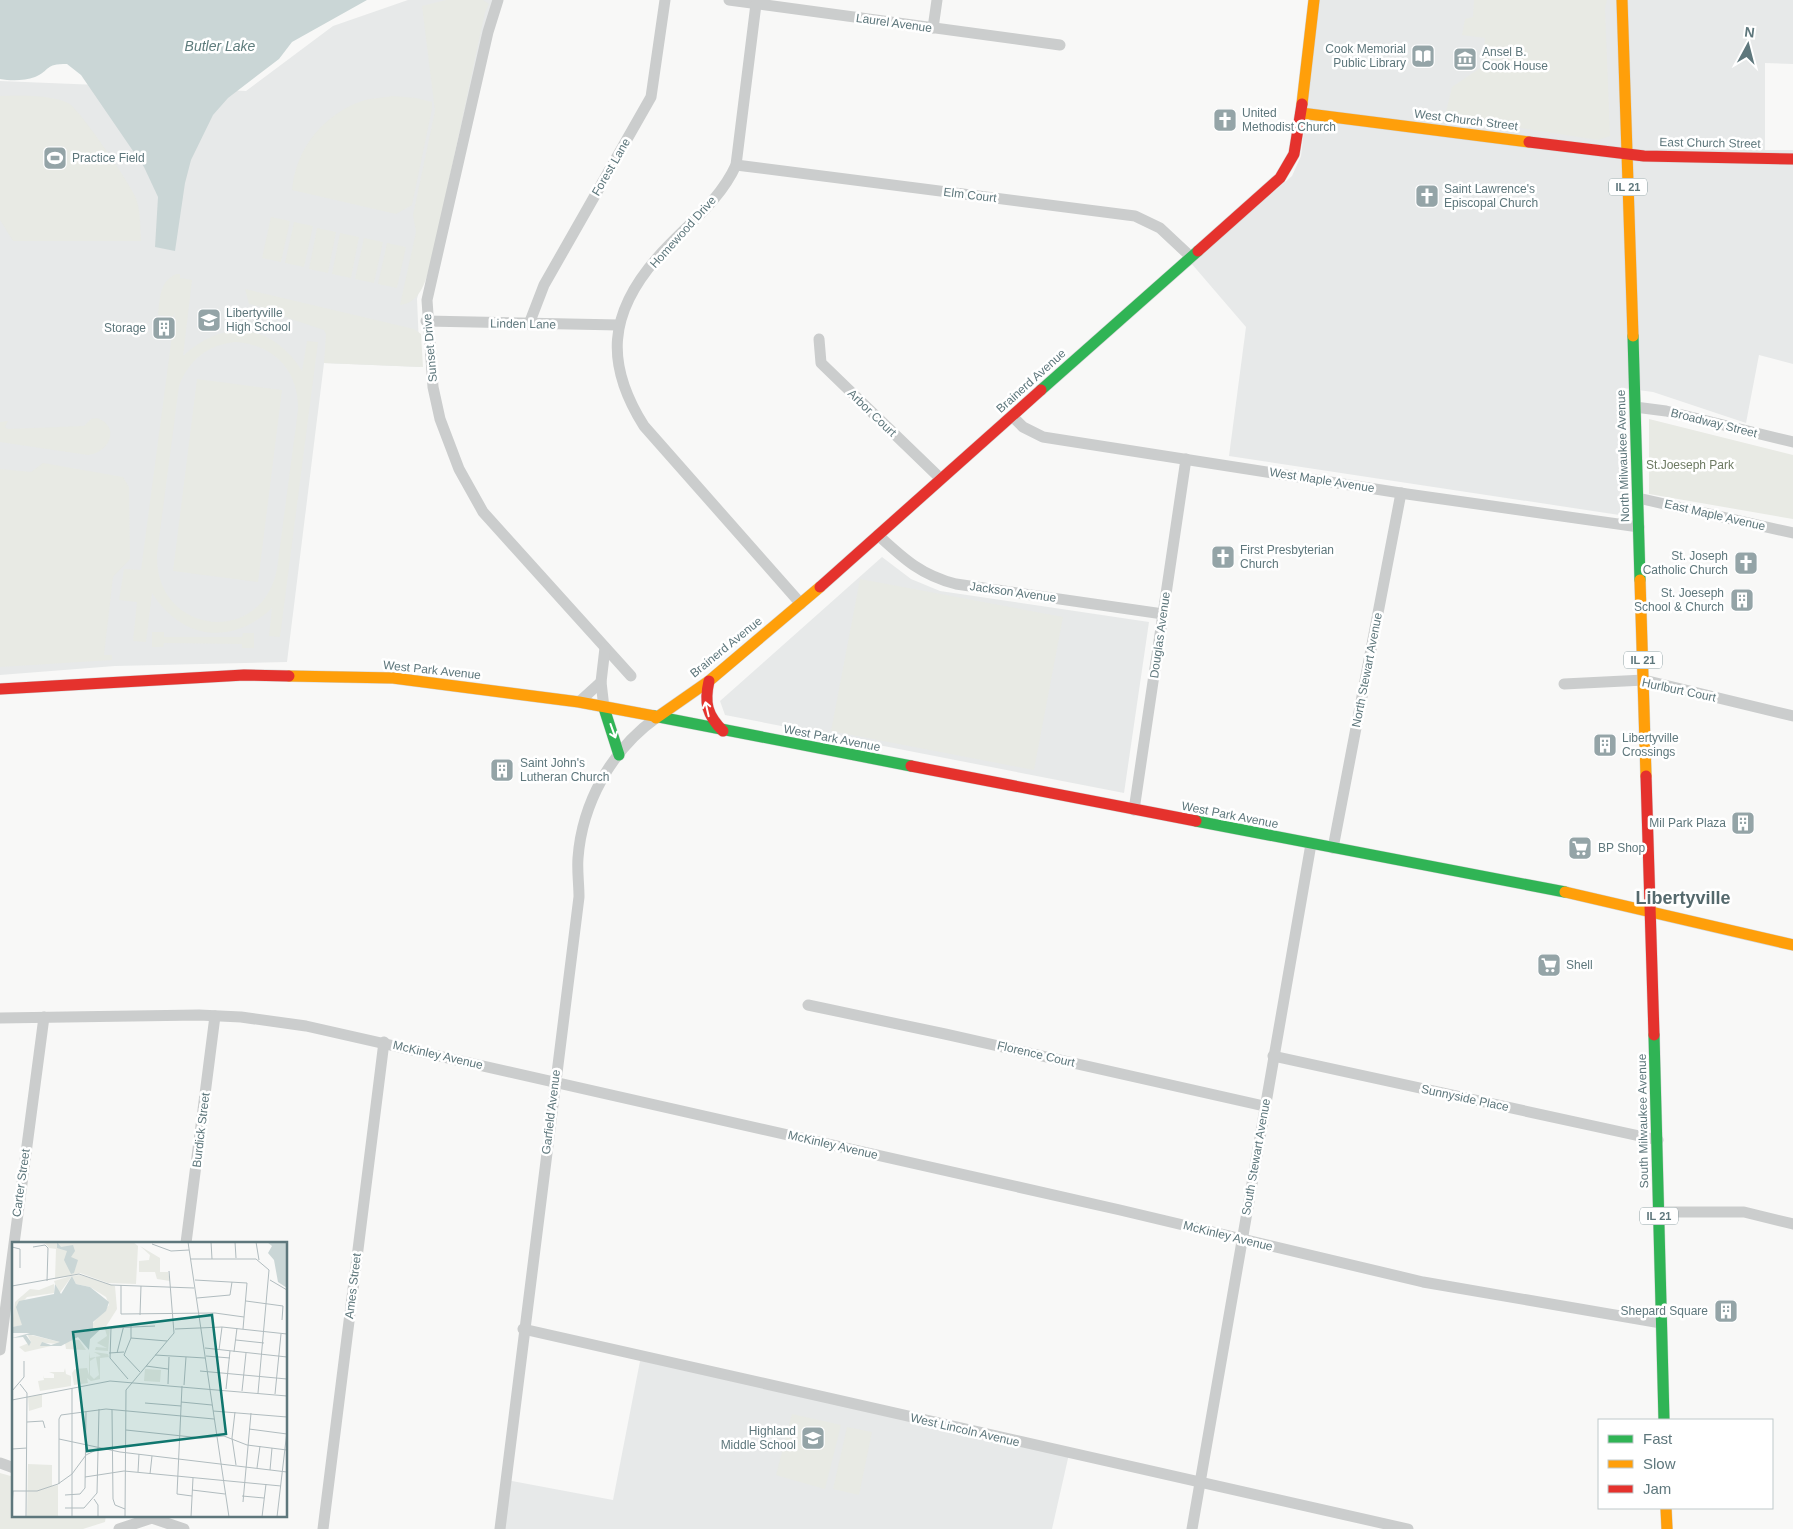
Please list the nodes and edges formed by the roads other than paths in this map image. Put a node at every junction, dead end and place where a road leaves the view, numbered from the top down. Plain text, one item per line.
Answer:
1 (498, 0) edge
2 (665, 0) edge
3 (729, 0) edge
4 (936, 0) edge
5 (1314, 0) edge
6 (1622, 0) edge
7 (756, 4) junction
8 (933, 28) junction
9 (1060, 45) dead end
10 (1301, 112) junction
11 (1627, 154) junction
12 (1793, 159) edge
13 (736, 165) junction
14 (1191, 257) junction
15 (426, 321) junction
16 (529, 324) junction
17 (619, 325) junction
18 (819, 339) dead end
19 (1635, 407) junction
20 (1012, 416) junction
21 (1793, 442) edge
22 (1186, 459) junction
23 (941, 479) junction
24 (1401, 493) junction
25 (1638, 498) junction
26 (1639, 527) junction
27 (1793, 533) edge
28 (878, 535) junction
29 (800, 604) junction
30 (1163, 614) junction
31 (605, 648) junction
32 (631, 676) dead end
33 (1644, 680) junction
34 (709, 681) junction
35 (601, 682) junction
36 (1564, 684) dead end
37 (0, 689) edge
38 (579, 702) junction
39 (604, 708) junction
40 (1793, 716) edge
41 (656, 718) junction
42 (724, 732) junction
43 (618, 755) junction
44 (1134, 810) junction
45 (1311, 844) junction
46 (1333, 848) junction
47 (1651, 911) junction
48 (1793, 945) edge
49 (808, 1005) dead end
50 (215, 1016) junction
51 (44, 1017) junction
52 (0, 1018) edge
53 (384, 1042) junction
54 (1273, 1056) junction
55 (555, 1082) junction
56 (1264, 1106) junction
57 (1658, 1140) junction
58 (1659, 1212) junction
59 (1793, 1224) edge
60 (1242, 1240) junction
61 (14, 1242) edge
62 (186, 1242) edge
63 (12, 1259) edge
64 (1661, 1323) junction
65 (523, 1329) junction
66 (0, 1350) edge
67 (1664, 1419) edge
68 (0, 1463) edge
69 (12, 1467) edge
70 (1200, 1483) junction
71 (1666, 1509) edge
72 (149, 1519) edge
73 (118, 1529) edge
74 (184, 1529) edge
75 (323, 1529) edge
76 (500, 1529) edge
77 (1192, 1529) edge
78 (1408, 1529) edge
79 (1666, 1529) edge

1 - 15 street, Sunset Drive
2 - 16 street, Forest Lane
3 - 7 street, Laurel Avenue
4 - 8 street
5 - 10 main road, Brainerd Avenue
6 - 11 main road, North Milwaukee Avenue / IL 21
7 - 8 street, Laurel Avenue
7 - 13 street, Homewood Drive
8 - 9 street, Laurel Avenue
10 - 11 main road, West Church Street
10 - 14 main road, Brainerd Avenue
11 - 12 main road, East Church Street
11 - 19 main road, North Milwaukee Avenue / IL 21
13 - 14 street, Elm Court
13 - 17 street, Homewood Drive
14 - 20 main road, Brainerd Avenue
15 - 16 street, Linden Lane
15 - 31 street, Sunset Drive
16 - 17 street, Linden Lane
17 - 29 street, Homewood Drive
18 - 23 street, Arbor Court
19 - 21 street, Broadway Street
19 - 25 main road, North Milwaukee Avenue / IL 21
20 - 22 street, West Maple Avenue
20 - 23 main road, Brainerd Avenue
22 - 24 street, West Maple Avenue
22 - 30 street, Douglas Avenue
23 - 28 main road, Brainerd Avenue
24 - 26 street, West Maple Avenue
24 - 46 street, North Stewart Avenue
25 - 26 main road, North Milwaukee Avenue / IL 21
25 - 27 street, East Maple Avenue
26 - 33 main road, North Milwaukee Avenue / IL 21
28 - 29 main road, Brainerd Avenue
28 - 30 street, Jackson Avenue
29 - 34 main road, Brainerd Avenue
30 - 44 street, Douglas Avenue
31 - 32 street, Sunset Drive
31 - 35 street
33 - 36 street, Hurlburt Court
33 - 40 street, Hurlburt Court
33 - 47 main road, North Milwaukee Avenue / IL 21
34 - 41 main road, Brainerd Avenue
42 -> 34 main road
35 - 38 street
35 - 39 street
37 - 38 main road, West Park Avenue
38 - 39 main road, West Park Avenue
39 - 41 main road, West Park Avenue
39 -> 43 main road
41 - 42 main road, West Park Avenue
41 - 43 street, Garfield Avenue
42 - 44 main road, West Park Avenue
43 - 55 street, Garfield Avenue
44 - 45 main road, West Park Avenue
45 - 46 main road, West Park Avenue
45 - 54 street, South Stewart Avenue
46 - 47 main road, West Park Avenue
47 - 48 main road, West Park Avenue
47 - 57 main road, South Milwaukee Avenue / IL 21
49 - 56 street, Florence Court
50 - 51 street, McKinley Avenue
50 - 53 street, McKinley Avenue
50 - 62 street, Burdick Street
51 - 52 street, McKinley Avenue
51 - 61 street, Carter Street
53 - 55 street, McKinley Avenue
53 - 75 street, Ames Street
54 - 56 street, South Stewart Avenue
54 - 57 street, Sunnyside Place
55 - 60 street, McKinley Avenue
55 - 65 street, Garfield Avenue
56 - 60 street, South Stewart Avenue
57 - 58 main road, South Milwaukee Avenue / IL 21
58 - 59 street
58 - 64 main road, South Milwaukee Avenue / IL 21
60 - 64 street, McKinley Avenue
60 - 70 street, South Stewart Avenue
63 - 66 street, Carter Street
64 - 67 main road, South Milwaukee Avenue / IL 21
65 - 70 street, West Lincoln Avenue
65 - 76 street, Garfield Avenue
68 - 69 street
70 - 77 street, South Stewart Avenue
70 - 78 street, West Lincoln Avenue
71 - 79 main road
72 - 73 street
72 - 74 street

